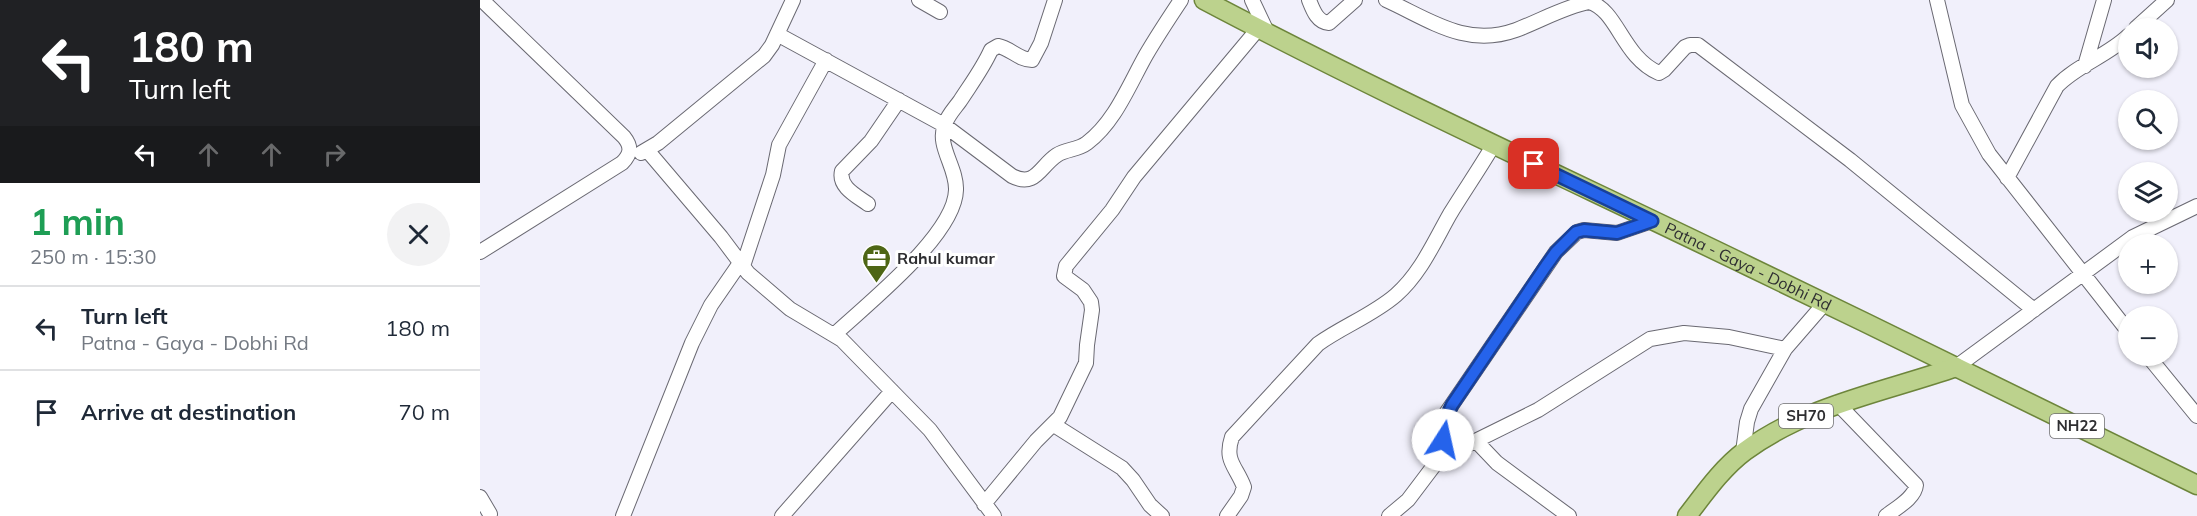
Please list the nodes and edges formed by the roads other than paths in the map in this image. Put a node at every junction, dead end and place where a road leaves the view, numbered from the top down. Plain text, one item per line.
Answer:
1 (482, 0) edge
2 (793, 0) edge
3 (919, 0) edge
4 (1055, 0) edge
5 (1181, 0) edge
6 (1204, 0) edge
7 (1252, 0) edge
8 (1309, 0) edge
9 (1355, 0) edge
10 (1937, 0) edge
11 (2104, 0) edge
12 (2167, 0) edge
13 (1395, 2) edge
14 (940, 12) dead end
15 (2147, 18) edge
16 (1263, 31) junction
17 (777, 34) junction
18 (2118, 44) edge
19 (826, 60) junction
20 (2085, 66) junction
21 (899, 100) junction
22 (944, 124) junction
23 (1494, 144) junction
24 (647, 150) junction
25 (628, 156) junction
26 (2007, 178) junction
27 (868, 204) dead end
28 (2197, 206) edge
29 (1652, 221) junction
30 (480, 252) edge
31 (741, 265) junction
32 (2084, 274) junction
33 (1824, 304) junction
34 (2034, 310) junction
35 (2118, 318) edge
36 (834, 335) junction
37 (1785, 348) junction
38 (2156, 366) edge
39 (1956, 367) junction
40 (892, 391) junction
41 (1837, 403) junction
42 (2197, 416) edge
43 (1054, 425) junction
44 (1476, 441) junction
45 (1743, 452) junction
46 (1448, 455) junction
47 (2197, 484) edge
48 (480, 497) edge
49 (984, 504) junction
50 (629, 513) edge
51 (488, 514) edge
52 (782, 516) edge
53 (994, 516) edge
54 (1162, 516) edge
55 (1227, 516) edge
56 (1389, 516) edge
57 (1569, 516) edge
58 (1687, 516) edge
59 (1886, 516) edge

1 - 25 street
2 - 17 street
3 - 14 street
4 - 22 street
5 - 22 street
6 - 16 main road, Patna - Gaya - Dobhi Rd / NH22
7 - 16 street
8 - 9 street
10 - 26 street
11 - 20 street
12 - 15 street
13 - 34 street
16 - 23 main road, Patna - Gaya - Dobhi Rd / NH22
16 - 43 street
17 - 19 street
17 - 24 street
18 - 20 street
19 - 21 street
19 - 31 street
20 - 26 street
21 - 22 street
21 - 27 street
22 - 36 street
23 - 29 main road, Patna - Gaya - Dobhi Rd / NH22
23 - 55 street
24 - 25 street
24 - 31 street
25 - 30 street
26 - 32 street
28 - 32 street
29 - 33 main road, Patna - Gaya - Dobhi Rd / NH22
29 - 46 street
31 - 36 street
31 - 50 street
32 - 34 street
32 - 35 street
33 - 37 street
33 - 39 main road, Patna - Gaya - Dobhi Rd / NH22
34 - 39 street
36 - 40 street
37 - 44 street
37 - 45 street
38 - 42 street
39 - 41 main road, SH70
39 - 47 main road, Patna - Gaya - Dobhi Rd / NH22
40 - 49 street
40 - 52 street
41 - 45 main road, SH70
41 - 59 street
43 - 49 street
43 - 54 street
44 - 46 street
44 - 57 street
45 - 58 main road, SH70
46 - 56 street
48 - 51 street
49 - 53 street

